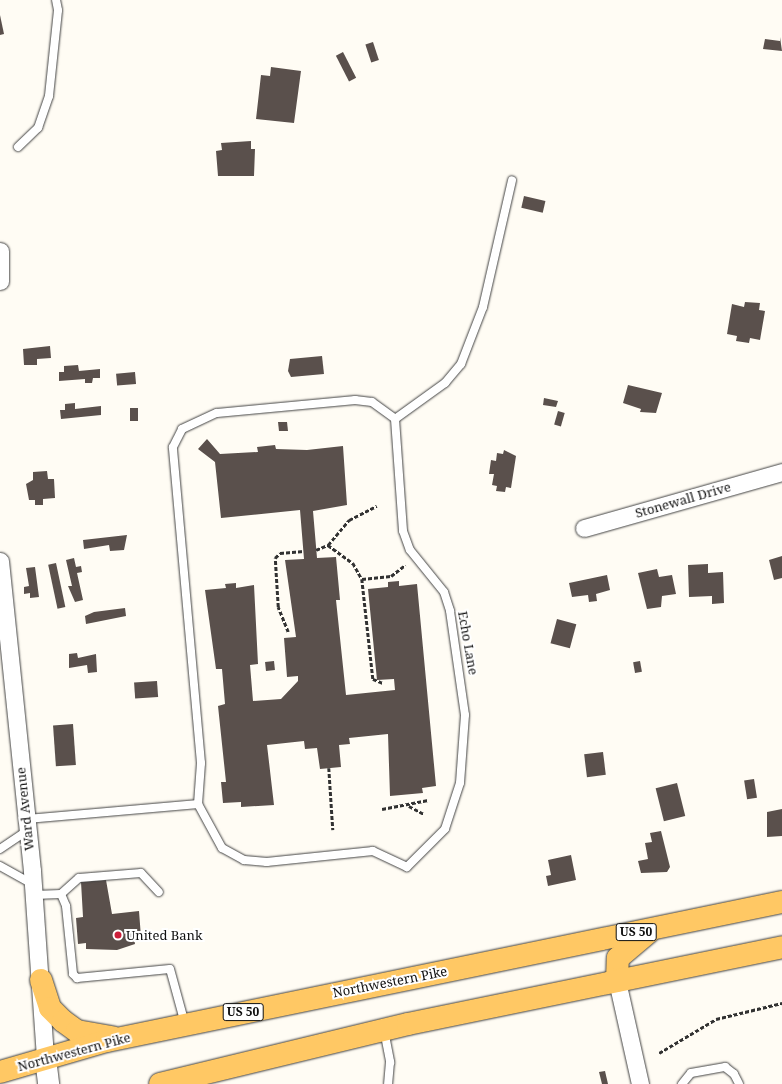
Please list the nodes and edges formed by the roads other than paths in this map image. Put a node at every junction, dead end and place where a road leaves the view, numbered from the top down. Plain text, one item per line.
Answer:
1 (56, 0) edge
2 (18, 147) dead end
3 (512, 180) dead end
4 (0, 251) edge
5 (0, 281) edge
6 (395, 419) junction
7 (782, 472) edge
8 (584, 528) dead end
9 (0, 561) edge
10 (198, 804) junction
11 (27, 824) junction
12 (0, 849) edge
13 (0, 866) edge
14 (34, 890) junction
15 (159, 892) dead end
16 (61, 894) junction
17 (782, 902) edge
18 (655, 928) junction
19 (782, 947) edge
20 (41, 980) junction
21 (617, 981) junction
22 (185, 1024) junction
23 (384, 1030) junction
24 (120, 1038) junction
25 (45, 1058) junction
26 (0, 1072) edge
27 (48, 1084) edge
28 (160, 1084) edge
29 (388, 1084) edge
30 (640, 1084) edge
31 (682, 1084) edge
32 (739, 1084) edge

1 - 2 lane
3 - 6 lane
4 - 5 street
6 - 10 lane
6 - 10 lane, Echo Lane
7 - 8 street, Stonewall Drive
9 - 11 street, Ward Avenue
10 - 11 lane
11 - 12 lane
11 - 14 street, Ward Avenue
13 - 14 lane
14 - 16 lane
14 - 20 street, Ward Avenue
15 - 16 lane
16 - 22 lane
17 - 18 main road, Northwestern Pike / US 50
18 - 21 main road
18 - 22 main road, Northwestern Pike / US 50
19 - 21 main road
20 - 24 main road
20 - 25 street, Ward Avenue
21 - 23 main road
21 - 30 street
22 - 24 main road, Northwestern Pike / US 50
23 - 28 main road
23 - 29 lane
24 - 25 main road, Northwestern Pike / US 50
25 - 26 main road, Northwestern Pike / US 50
25 - 27 street
31 - 32 lane

